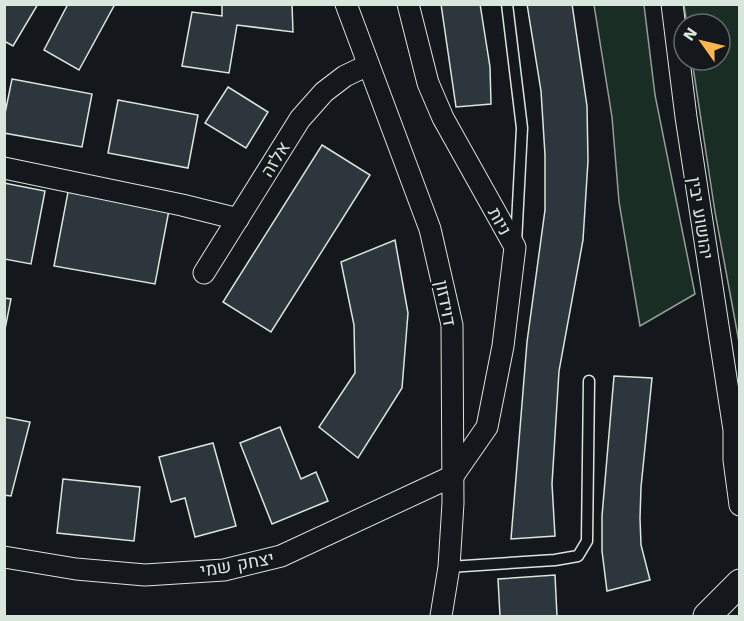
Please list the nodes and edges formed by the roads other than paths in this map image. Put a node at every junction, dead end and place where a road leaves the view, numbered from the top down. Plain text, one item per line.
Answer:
1 (346, 4) edge
2 (408, 4) edge
3 (507, 4) edge
4 (672, 4) edge
5 (368, 65) junction
6 (4, 168) edge
7 (238, 219) junction
8 (515, 247) junction
9 (204, 273) dead end
10 (589, 381) dead end
11 (737, 436) edge
12 (453, 476) junction
13 (740, 505) edge
14 (4, 556) edge
15 (449, 567) junction
16 (740, 583) edge
17 (441, 616) edge
18 (707, 616) edge

1 - 5 street, דוידזון
2 - 8 street, ניות
3 - 8 lane
4 - 11 street, יהושוע יבין
5 - 7 street, אלזה
5 - 12 street, דוידזון
6 - 7 street
7 - 9 street, אלזה
8 - 12 street, ניות
10 - 15 lane
11 - 13 street, יהושוע יבין
12 - 14 street, יצחק שמי
12 - 15 street, דוידזון
15 - 17 street, דוידזון
16 - 18 street

